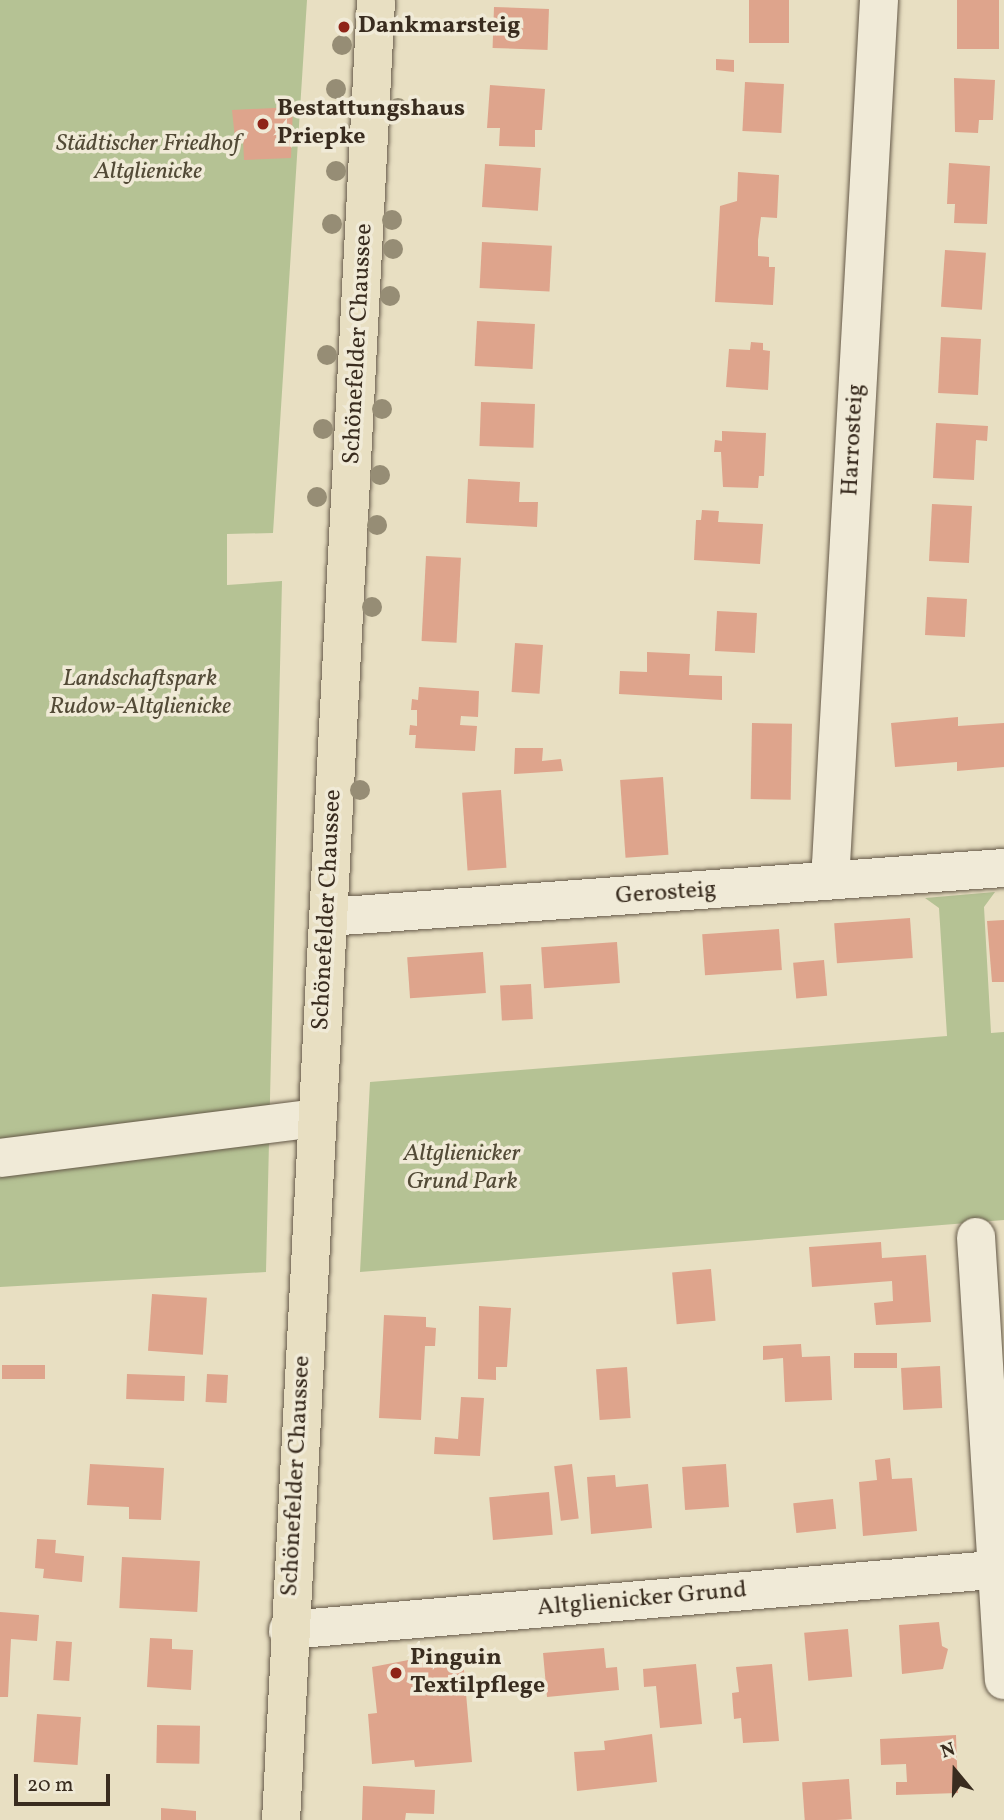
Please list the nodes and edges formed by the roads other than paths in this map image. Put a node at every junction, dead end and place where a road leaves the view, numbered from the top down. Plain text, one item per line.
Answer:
1 (376, 0) edge
2 (879, 0) edge
3 (1004, 868) edge
4 (834, 880) junction
5 (328, 917) junction
6 (317, 1118) junction
7 (0, 1158) edge
8 (976, 1237) dead end
9 (1000, 1570) edge
10 (288, 1630) junction
11 (1004, 1680) edge
12 (281, 1820) edge

1 - 5 main road, Schönefelder Chaussee
2 - 4 street, Harrosteig
3 - 4 street, Gerosteig
4 - 5 street, Gerosteig
5 - 6 main road, Schönefelder Chaussee
6 - 7 street
6 - 10 main road, Schönefelder Chaussee
8 - 9 street
9 - 10 street, Altglienicker Grund
9 - 11 street
10 - 12 main road, Schönefelder Chaussee

